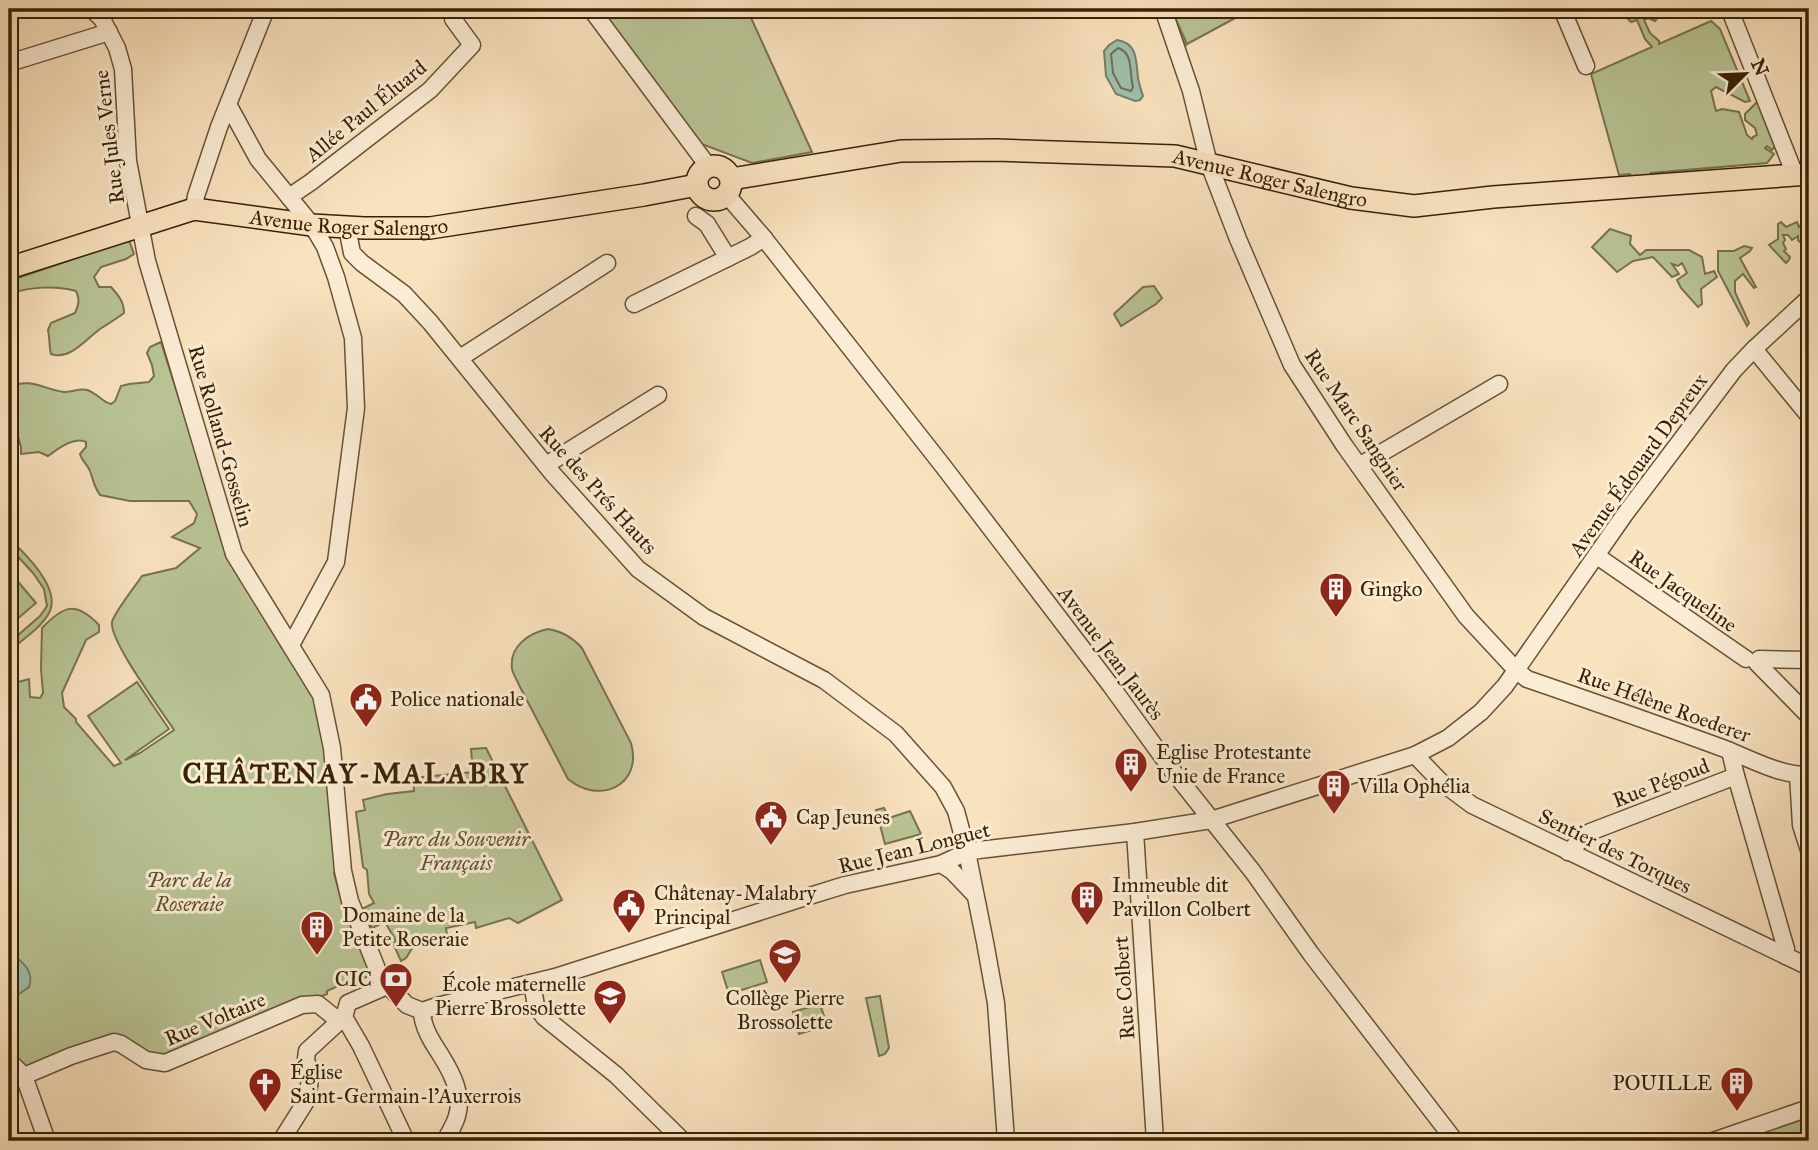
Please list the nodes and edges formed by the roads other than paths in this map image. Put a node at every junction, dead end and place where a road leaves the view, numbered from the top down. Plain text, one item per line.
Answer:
1 (92, 9) edge
2 (266, 9) edge
3 (591, 9) edge
4 (1163, 9) edge
5 (1562, 9) edge
6 (1733, 10) edge
7 (453, 19) dead end
8 (109, 32) junction
9 (9, 62) edge
10 (1586, 66) dead end
11 (229, 106) junction
12 (1209, 164) junction
13 (708, 166) junction
14 (1802, 174) edge
15 (697, 185) junction
16 (729, 186) junction
17 (289, 197) junction
18 (194, 209) junction
19 (695, 216) dead end
20 (312, 225) junction
21 (142, 226) junction
22 (347, 227) junction
23 (764, 239) junction
24 (728, 258) junction
25 (607, 263) dead end
26 (9, 268) edge
27 (1809, 298) edge
28 (634, 304) dead end
29 (1754, 349) junction
30 (460, 358) junction
31 (1499, 384) dead end
32 (658, 395) dead end
33 (1809, 416) edge
34 (546, 465) junction
35 (1359, 466) junction
36 (1597, 556) junction
37 (291, 645) junction
38 (1754, 660) junction
39 (1809, 660) edge
40 (1517, 671) junction
41 (1809, 716) edge
42 (1730, 751) junction
43 (1415, 755) junction
44 (1804, 775) edge
45 (1736, 776) junction
46 (1211, 820) junction
47 (1135, 832) junction
48 (1809, 850) edge
49 (967, 852) junction
50 (1568, 852) junction
51 (941, 864) junction
52 (975, 896) junction
53 (1786, 956) junction
54 (1809, 967) edge
55 (532, 983) junction
56 (387, 986) junction
57 (422, 1011) junction
58 (344, 1017) junction
59 (9, 1061) edge
60 (24, 1076) junction
61 (1809, 1108) edge
62 (287, 1138) edge
63 (47, 1141) edge
64 (407, 1141) edge
65 (445, 1141) edge
66 (683, 1141) edge
67 (1006, 1141) edge
68 (1155, 1141) edge
69 (1455, 1141) edge
70 (1713, 1141) edge

1 - 8 street, Rue Jules Verne
2 - 11 street
3 - 13 street
4 - 12 street, Rue Marc Sangnier
5 - 10 street
6 - 14 street
7 - 17 street, Allée Paul Éluard
8 - 9 street
8 - 21 street, Rue Jules Verne
11 - 17 street
11 - 18 street
12 - 14 main road, Avenue Roger Salengro
12 - 16 main road, Avenue Roger Salengro
12 - 35 street, Rue Marc Sangnier
13 - 15 main road
13 - 16 main road
15 - 16 main road
15 - 22 main road, Avenue Roger Salengro
16 - 23 street, Avenue Jean Jaurès
17 - 20 street
18 - 20 main road, Avenue Roger Salengro
18 - 21 main road, Avenue Roger Salengro
19 - 24 street
20 - 22 main road, Avenue Roger Salengro
20 - 37 street
21 - 26 main road, Avenue Roger Salengro
21 - 37 street, Rue Rolland-Gosselin
22 - 30 street, Rue des Prés Hauts
23 - 24 street
23 - 46 street, Avenue Jean Jaurès
24 - 28 street
25 - 30 street
27 - 29 street, Avenue Édouard Depreux
29 - 33 street
29 - 36 street, Avenue Édouard Depreux
30 - 34 street, Rue des Prés Hauts
31 - 35 street
32 - 34 street
34 - 49 street, Rue des Prés Hauts
35 - 40 street, Rue Marc Sangnier
36 - 38 street, Rue Jacqueline
36 - 40 street, Avenue Édouard Depreux
37 - 56 street, Rue Rolland-Gosselin
38 - 39 street
38 - 41 street, Rue Jacqueline
40 - 42 street, Rue Hélène Roederer
40 - 43 street, Rue Jean Longuet
42 - 44 street, Rue Hélène Roederer
42 - 45 street
43 - 46 street, Rue Jean Longuet
43 - 50 street, Sentier des Torques
44 - 48 street
45 - 50 street, Rue Pégoud
45 - 53 street
46 - 47 street, Rue Jean Longuet
46 - 69 street, Avenue Jean Jaurès
47 - 49 street, Rue Jean Longuet
47 - 68 street, Rue Colbert
49 - 51 street, Rue Jean Longuet
49 - 52 street, Rue des Prés Hauts
50 - 53 street, Sentier des Torques
51 - 52 street
51 - 55 street, Rue Jean Longuet
52 - 67 street, Rue des Prés Hauts
53 - 54 street, Sentier des Torques
55 - 57 street, Rue Jean Longuet
55 - 66 street
56 - 57 street
56 - 58 street
57 - 65 street
58 - 60 street, Rue Voltaire
58 - 62 street
58 - 64 street
59 - 60 street
60 - 63 street
61 - 70 street

